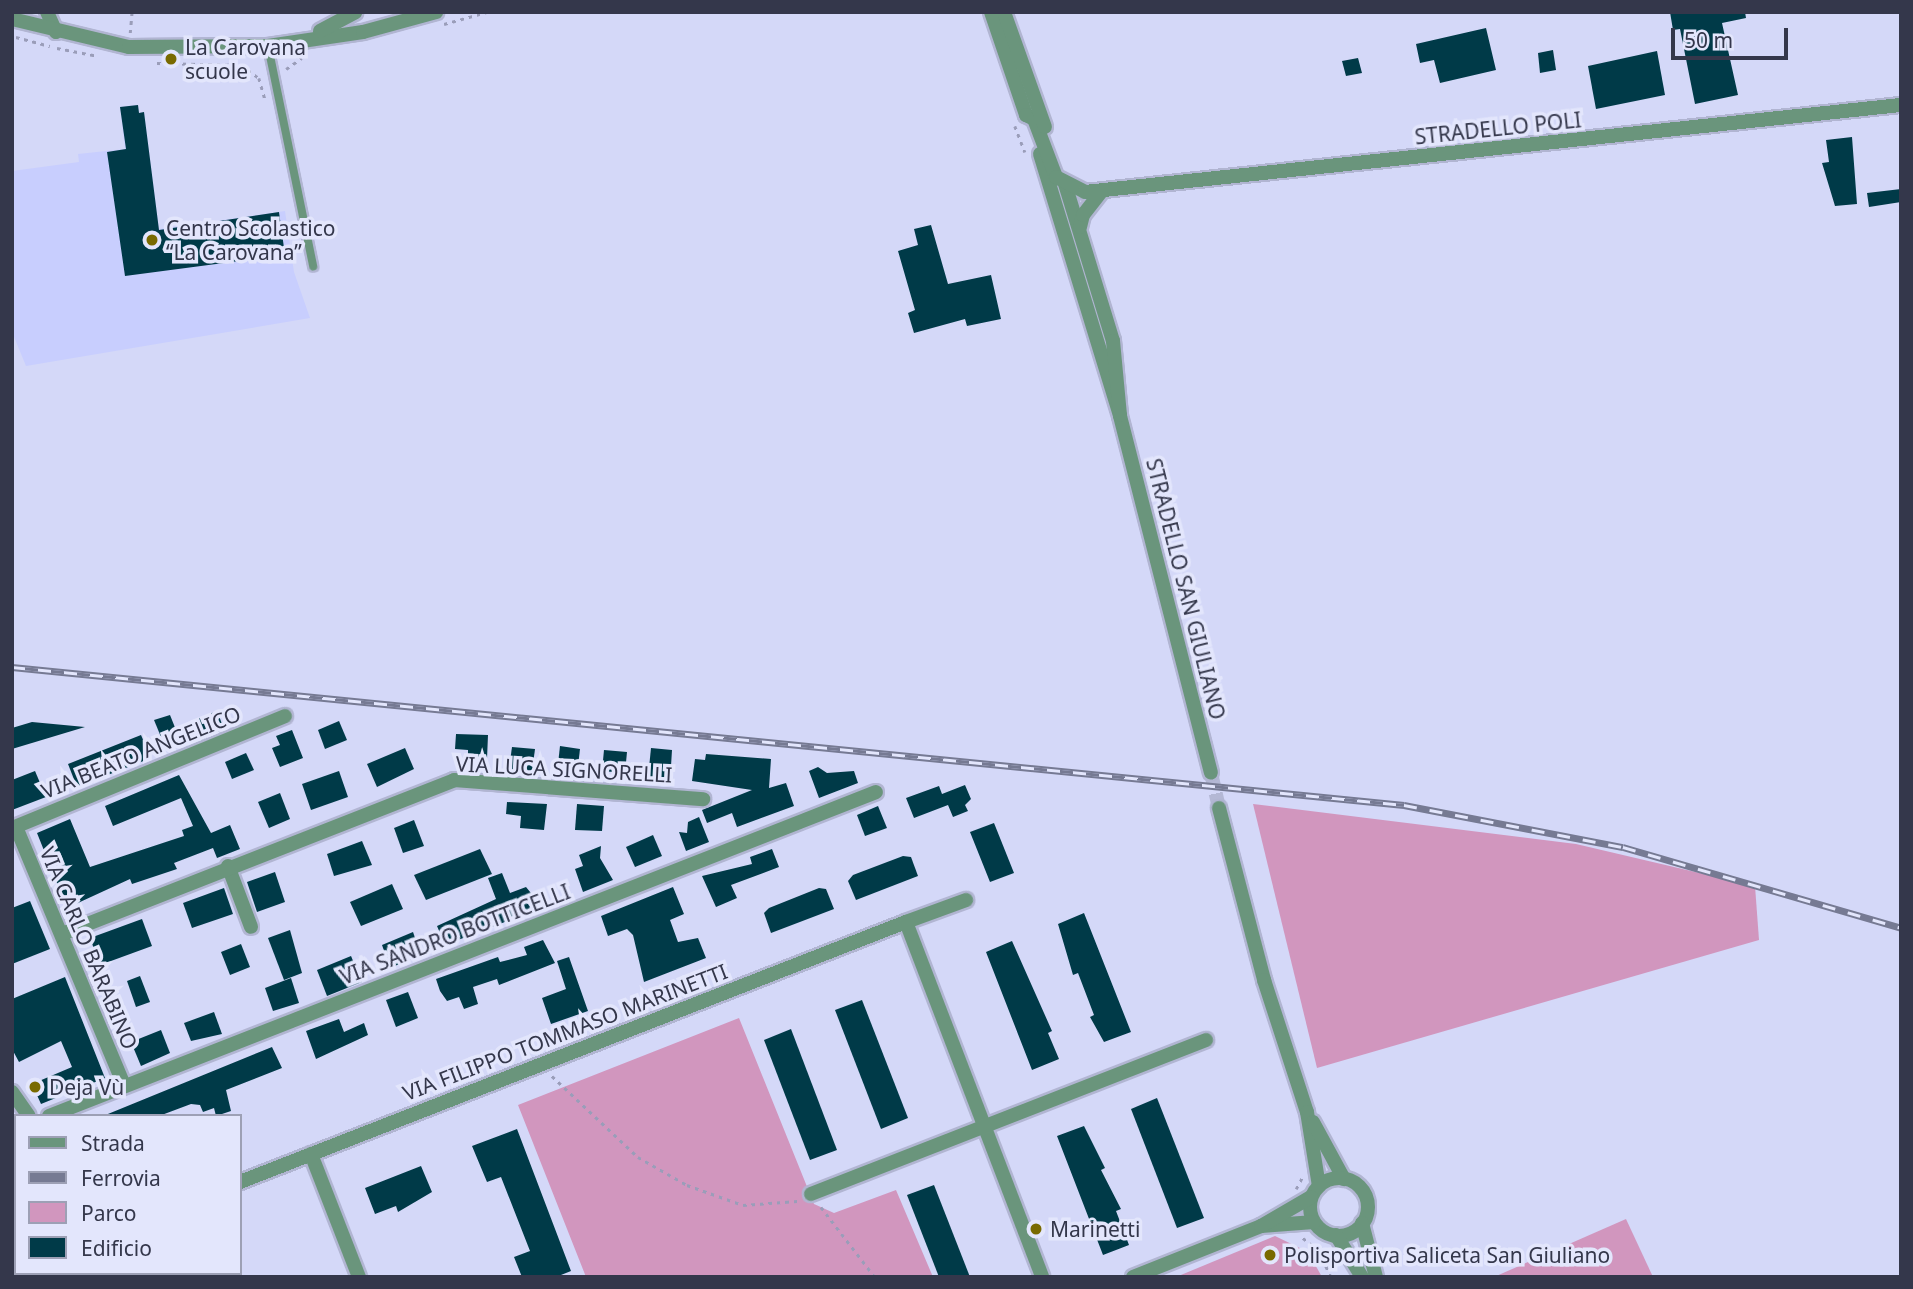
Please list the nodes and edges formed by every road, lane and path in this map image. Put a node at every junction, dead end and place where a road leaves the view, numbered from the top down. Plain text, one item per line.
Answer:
1 (47, 12) edge
2 (355, 12) edge
3 (436, 12) edge
4 (991, 12) edge
5 (1004, 12) edge
6 (12, 19) edge
7 (55, 32) junction
8 (12, 36) edge
9 (268, 46) junction
10 (102, 57) dead end
11 (151, 63) dead end
12 (267, 104) dead end
13 (1901, 105) edge
14 (1026, 115) junction
15 (1065, 184) junction
16 (1101, 192) junction
17 (1080, 229) junction
18 (1090, 262) junction
19 (313, 266) dead end
20 (1091, 321) junction
21 (1120, 416) junction
22 (285, 716) dead end
23 (1210, 773) tunnel mouth
24 (876, 792) dead end
25 (703, 799) dead end
26 (1219, 808) tunnel mouth
27 (14, 827) edge
28 (228, 866) junction
29 (966, 900) dead end
30 (906, 922) junction
31 (251, 927) dead end
32 (62, 934) junction
33 (1206, 1040) dead end
34 (544, 1063) junction
35 (124, 1085) junction
36 (12, 1092) edge
37 (1307, 1112) junction
38 (28, 1114) edge
39 (54, 1114) edge
40 (985, 1126) junction
41 (311, 1154) junction
42 (1303, 1168) dead end
43 (1344, 1179) junction
44 (242, 1181) edge
45 (1315, 1191) junction
46 (1294, 1193) dead end
47 (811, 1194) junction
48 (1314, 1222) junction
49 (1362, 1223) junction
50 (1261, 1226) junction
51 (1283, 1227) junction
52 (1336, 1236) junction
53 (359, 1277) edge
54 (875, 1277) edge
55 (1042, 1277) edge
56 (1133, 1277) edge
57 (1331, 1277) edge
58 (1362, 1277) edge
59 (1376, 1277) edge

1 - 7 street
2 - 9 street
3 - 9 street
4 - 14 street, STRADELLO SAN GIULIANO
5 - 15 street, STRADELLO SAN GIULIANO
6 - 7 street
7 - 9 street
8 - 10 path
9 - 19 lane
11 - 12 path
13 - 16 street, STRADELLO POLI
14 - 15 street, STRADELLO SAN GIULIANO
14 - 20 street, STRADELLO SAN GIULIANO
15 - 16 street, STRADELLO POLI
15 - 17 street, STRADELLO SAN GIULIANO
16 - 17 street
17 - 18 street, STRADELLO SAN GIULIANO
18 - 20 street, STRADELLO SAN GIULIANO
18 - 21 street, STRADELLO SAN GIULIANO
20 - 21 street, STRADELLO SAN GIULIANO
21 - 23 street, STRADELLO SAN GIULIANO
22 - 27 street, VIA BEATO ANGELICO
24 - 35 street, VIA SANDRO BOTTICELLI
25 - 28 street, VIA LUCA SIGNORELLI
26 - 37 street
27 - 32 street, VIA CARLO BARABINO
28 - 31 street
28 - 32 street, VIA LUCA SIGNORELLI
29 - 30 street, VIA FILIPPO TOMMASO MARINETTI
30 - 34 street, VIA FILIPPO TOMMASO MARINETTI
30 - 40 street
32 - 35 street, VIA CARLO BARABINO
33 - 40 street
34 - 41 street, VIA FILIPPO TOMMASO MARINETTI
34 - 47 path
35 - 39 street, VIA SANDRO BOTTICELLI
36 - 38 street
37 - 43 street
37 - 45 street
40 - 47 street
40 - 55 street
41 - 44 street, VIA FILIPPO TOMMASO MARINETTI
41 - 53 street
42 - 46 path
43 - 45 street
43 - 49 street
45 - 48 street
45 - 50 street
47 - 54 path
48 - 51 street
48 - 52 street
49 - 52 street
49 - 59 street
50 - 51 street
50 - 56 street
51 - 57 path
52 - 58 street

